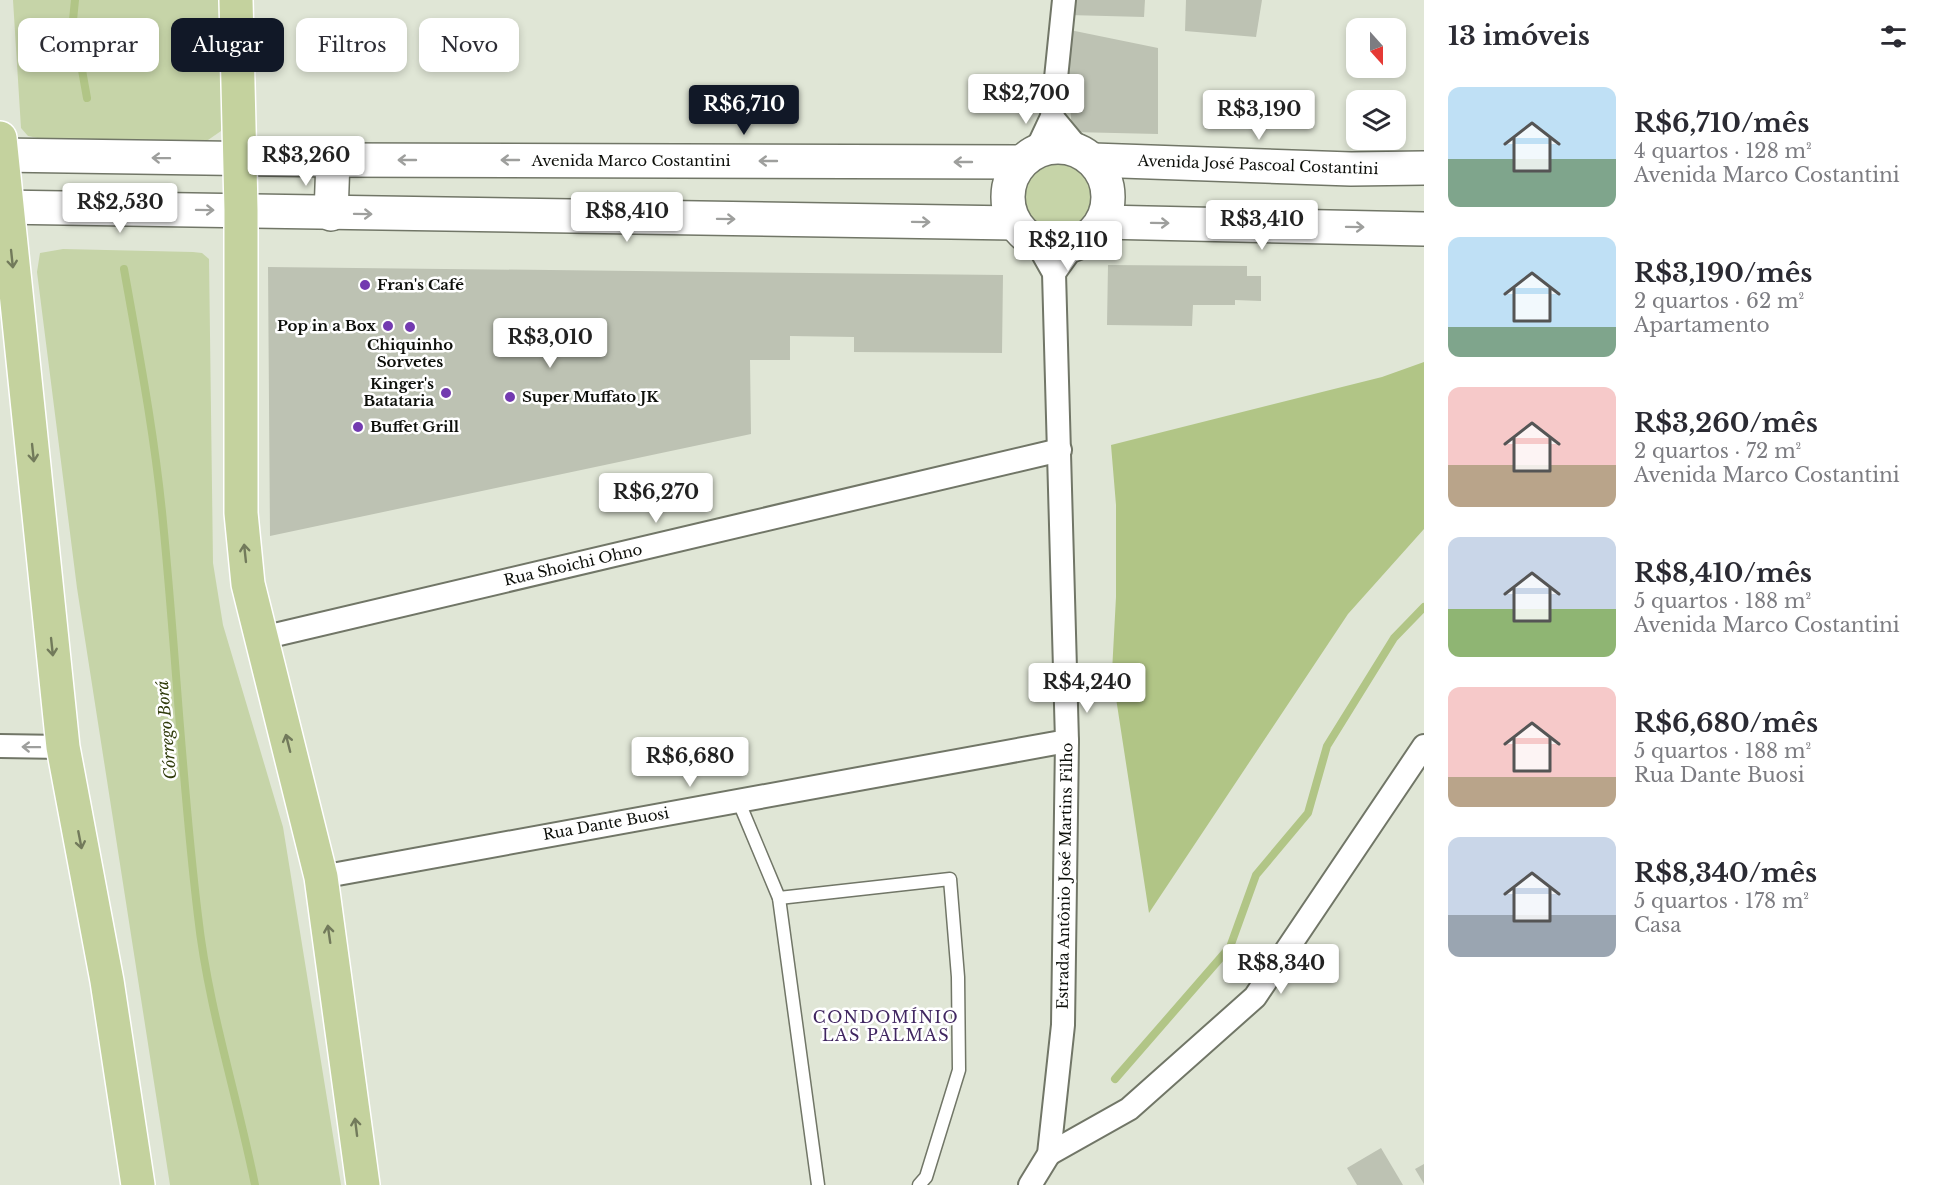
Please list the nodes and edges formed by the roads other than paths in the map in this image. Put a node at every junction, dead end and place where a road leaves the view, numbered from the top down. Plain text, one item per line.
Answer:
1 (236, 0) edge
2 (1064, 0) edge
3 (1052, 117) junction
4 (0, 150) edge
5 (1087, 156) junction
6 (1029, 157) junction
7 (241, 159) junction
8 (333, 160) junction
9 (1424, 168) edge
10 (3, 207) edge
11 (242, 210) junction
12 (331, 214) junction
13 (1102, 222) junction
14 (1424, 229) edge
15 (1026, 233) junction
16 (1074, 245) junction
17 (1054, 273) junction
18 (1060, 450) junction
19 (262, 638) junction
20 (1067, 741) junction
21 (0, 746) edge
22 (1424, 746) edge
23 (63, 747) junction
24 (738, 800) junction
25 (321, 877) junction
26 (779, 898) junction
27 (1049, 1154) junction
28 (138, 1185) edge
29 (363, 1185) edge
30 (818, 1185) edge
31 (919, 1185) edge
32 (1030, 1185) edge

1 - 7 main road
2 - 3 street
3 - 5 street
3 - 6 street
7 -> 4 main road, Avenida Marco Costantini
4 - 10 main road
5 - 6 main road
5 - 9 main road, Avenida José Pascoal Costantini
5 - 13 main road
6 -> 8 main road, Avenida Marco Costantini
6 - 15 main road
7 - 8 main road, Avenida Marco Costantini
7 - 11 main road
8 - 12 main road
10 -> 11 main road
10 -> 23 main road
11 - 12 main road
19 -> 11 main road
12 -> 15 main road
13 -> 14 main road
13 - 16 main road
15 - 16 main road
15 - 17 street, Estrada Antônio José Martins Filho
16 - 17 street
17 - 18 street, Estrada Antônio José Martins Filho
18 - 19 street, Rua Shoichi Ohno
18 - 20 street, Estrada Antônio José Martins Filho
25 -> 19 main road
20 - 24 street, Rua Dante Buosi
20 - 27 street, Estrada Antônio José Martins Filho
23 -> 21 street
22 - 27 street
23 -> 28 main road
24 - 25 street, Rua Dante Buosi
24 - 26 lane
29 -> 25 main road
26 - 30 lane
26 - 31 lane
27 - 32 street

